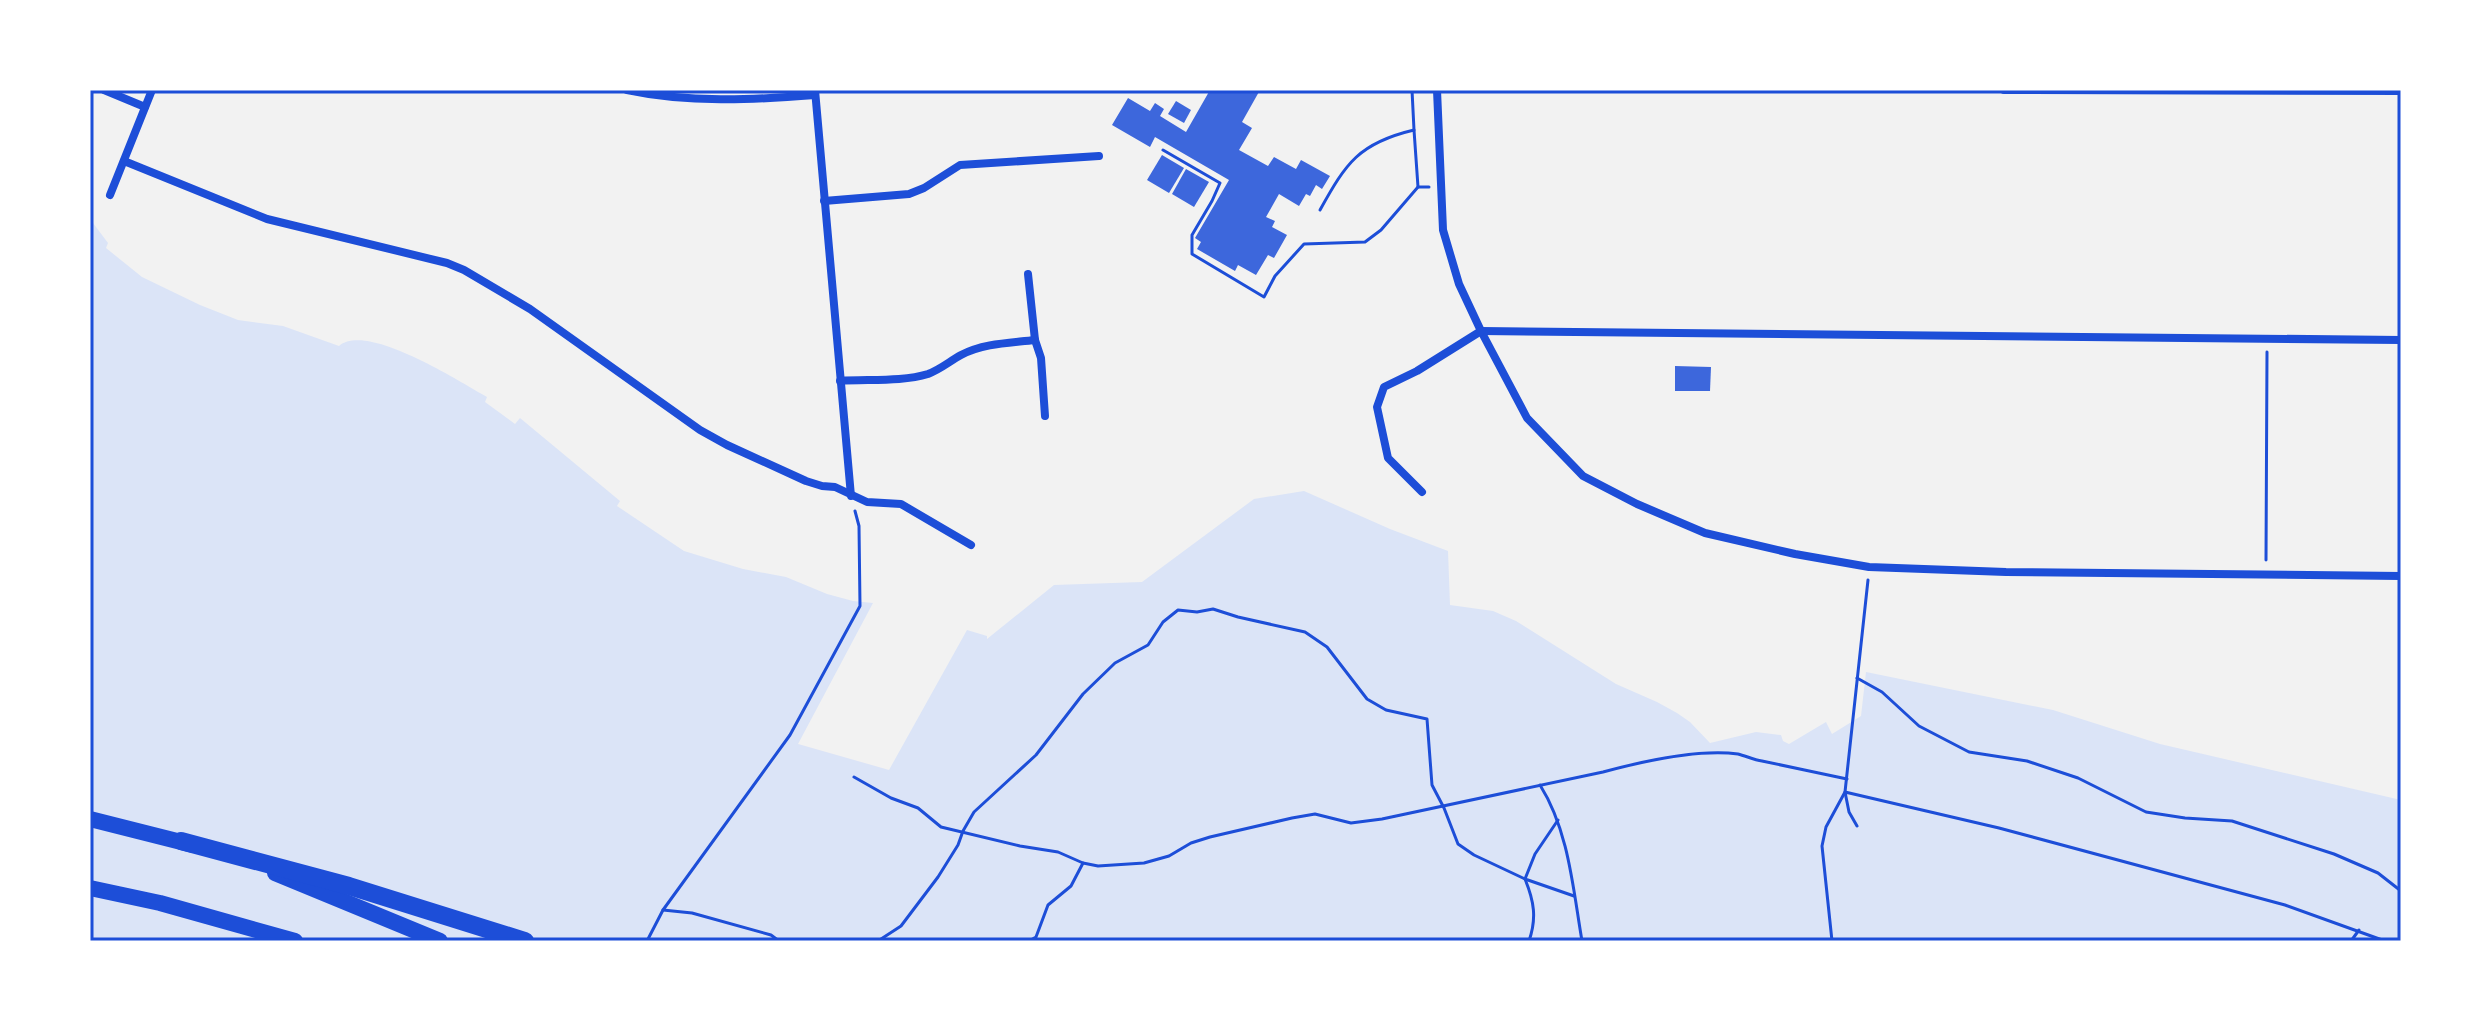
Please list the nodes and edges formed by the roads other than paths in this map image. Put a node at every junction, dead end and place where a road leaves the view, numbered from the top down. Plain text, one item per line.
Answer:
1 (104, 90) edge
2 (152, 90) edge
3 (627, 90) edge
4 (1437, 90) edge
5 (2004, 90) edge
6 (2208, 91) edge
7 (2401, 91) edge
8 (815, 93) edge
9 (145, 107) junction
10 (1099, 156) dead end
11 (124, 161) junction
12 (110, 195) dead end
13 (824, 201) junction
14 (1028, 274) dead end
15 (1481, 331) junction
16 (1035, 340) junction
17 (2401, 340) edge
18 (840, 381) junction
19 (1045, 416) dead end
20 (1422, 492) dead end
21 (851, 496) junction
22 (971, 545) dead end
23 (2401, 576) edge
24 (90, 819) edge
25 (181, 841) junction
26 (90, 888) edge
27 (295, 941) edge
28 (440, 941) edge
29 (525, 941) edge

1 - 9 street
2 - 9 street
3 - 8 street
4 - 15 street
5 - 6 street
6 - 7 street
8 - 13 street
9 - 11 street
10 - 13 street
11 - 12 street
11 - 21 street
13 - 18 street
14 - 16 street
15 - 17 street
15 - 20 street
15 - 23 street
16 - 18 street
16 - 19 street
18 - 21 street
21 - 22 street
24 - 25 highway
25 - 28 highway
25 - 29 highway
26 - 27 highway

